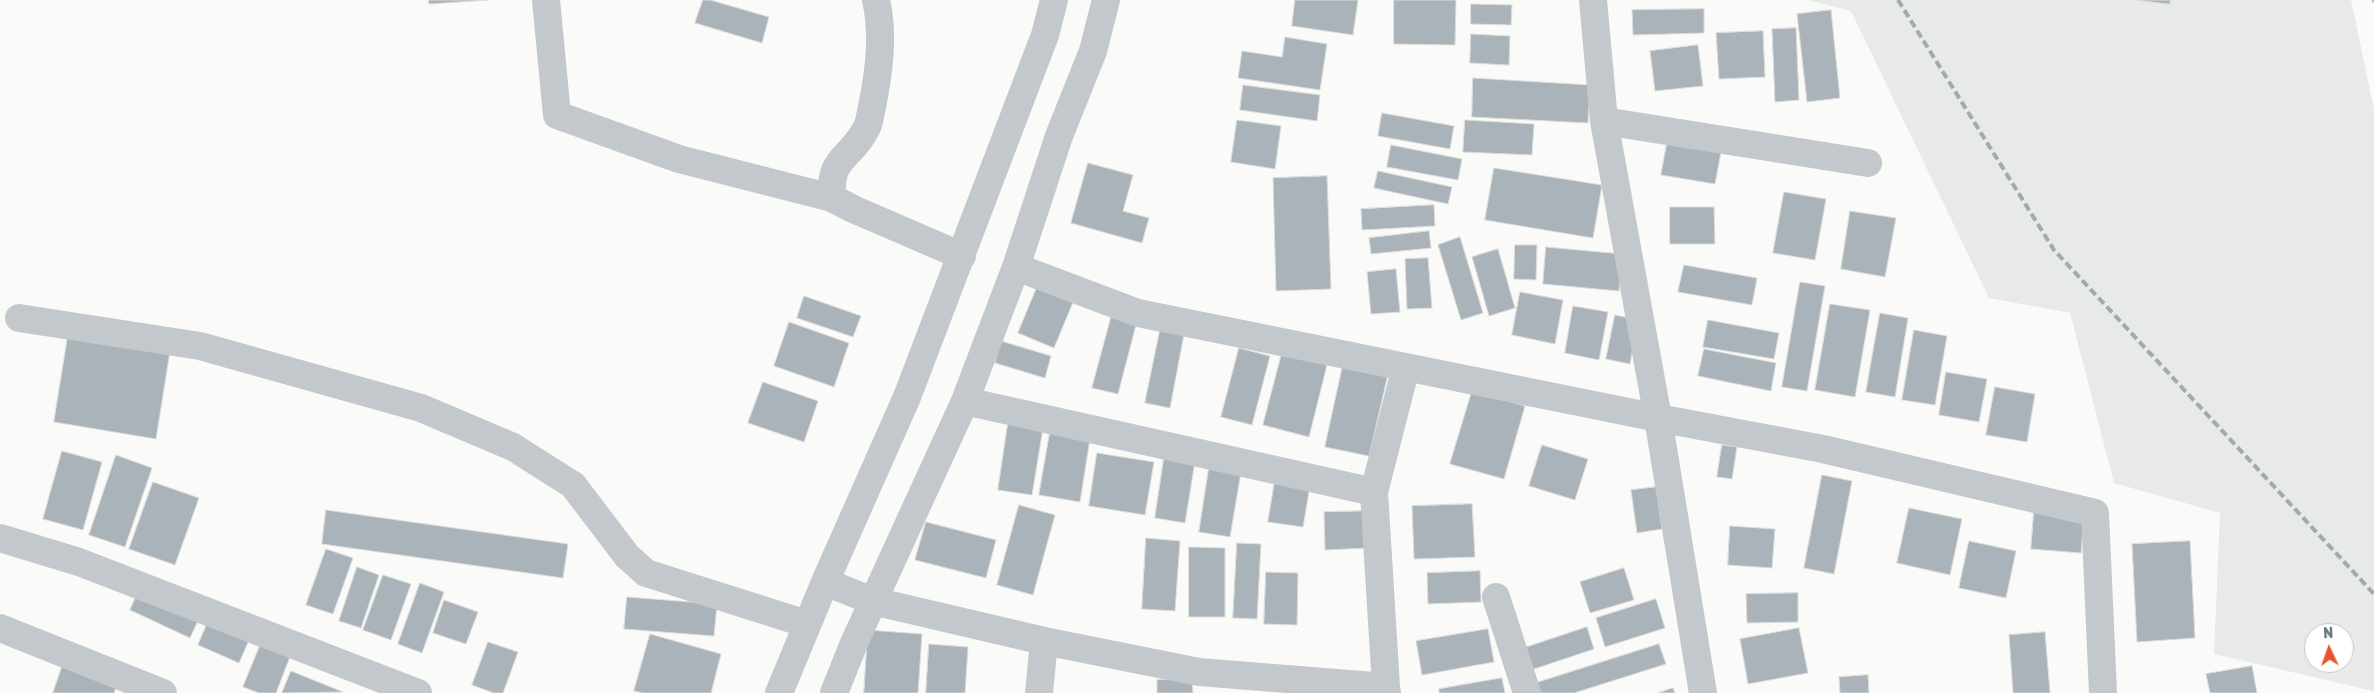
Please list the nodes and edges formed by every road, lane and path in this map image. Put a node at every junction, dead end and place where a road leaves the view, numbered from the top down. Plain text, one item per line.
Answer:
1 (546, 0) edge
2 (876, 0) edge
3 (1054, 0) edge
4 (1106, 0) edge
5 (1593, 0) edge
6 (2373, 0) edge
7 (2374, 4) edge
8 (1604, 121) junction
9 (1868, 163) dead end
10 (832, 198) junction
11 (962, 256) junction
12 (1016, 267) junction
13 (19, 318) dead end
14 (1406, 367) junction
15 (965, 402) junction
16 (1658, 418) junction
17 (1374, 492) junction
18 (0, 538) edge
19 (825, 582) junction
20 (1496, 597) dead end
21 (874, 602) junction
22 (808, 624) junction
23 (0, 628) edge
24 (1044, 641) junction
25 (380, 686) edge
26 (1387, 690) edge
27 (163, 693) edge
28 (418, 693) edge
29 (780, 693) edge
30 (834, 693) edge
31 (1039, 693) edge
32 (1527, 693) edge
33 (1703, 693) edge
34 (2103, 693) edge

1 - 10 street
2 - 10 street
3 - 11 street
4 - 12 street
5 - 8 street
6 - 7 path
8 - 9 street
8 - 16 street
10 - 11 street
11 - 19 street
12 - 14 street
12 - 15 street
13 - 22 street
14 - 16 street
14 - 17 street
15 - 17 street
15 - 21 street
16 - 33 street
16 - 34 street
17 - 26 street
18 - 25 street
19 - 21 street
19 - 22 street
20 - 32 street
21 - 24 street
21 - 30 street
22 - 29 street
23 - 27 street
24 - 26 street
24 - 31 street
25 - 28 street

